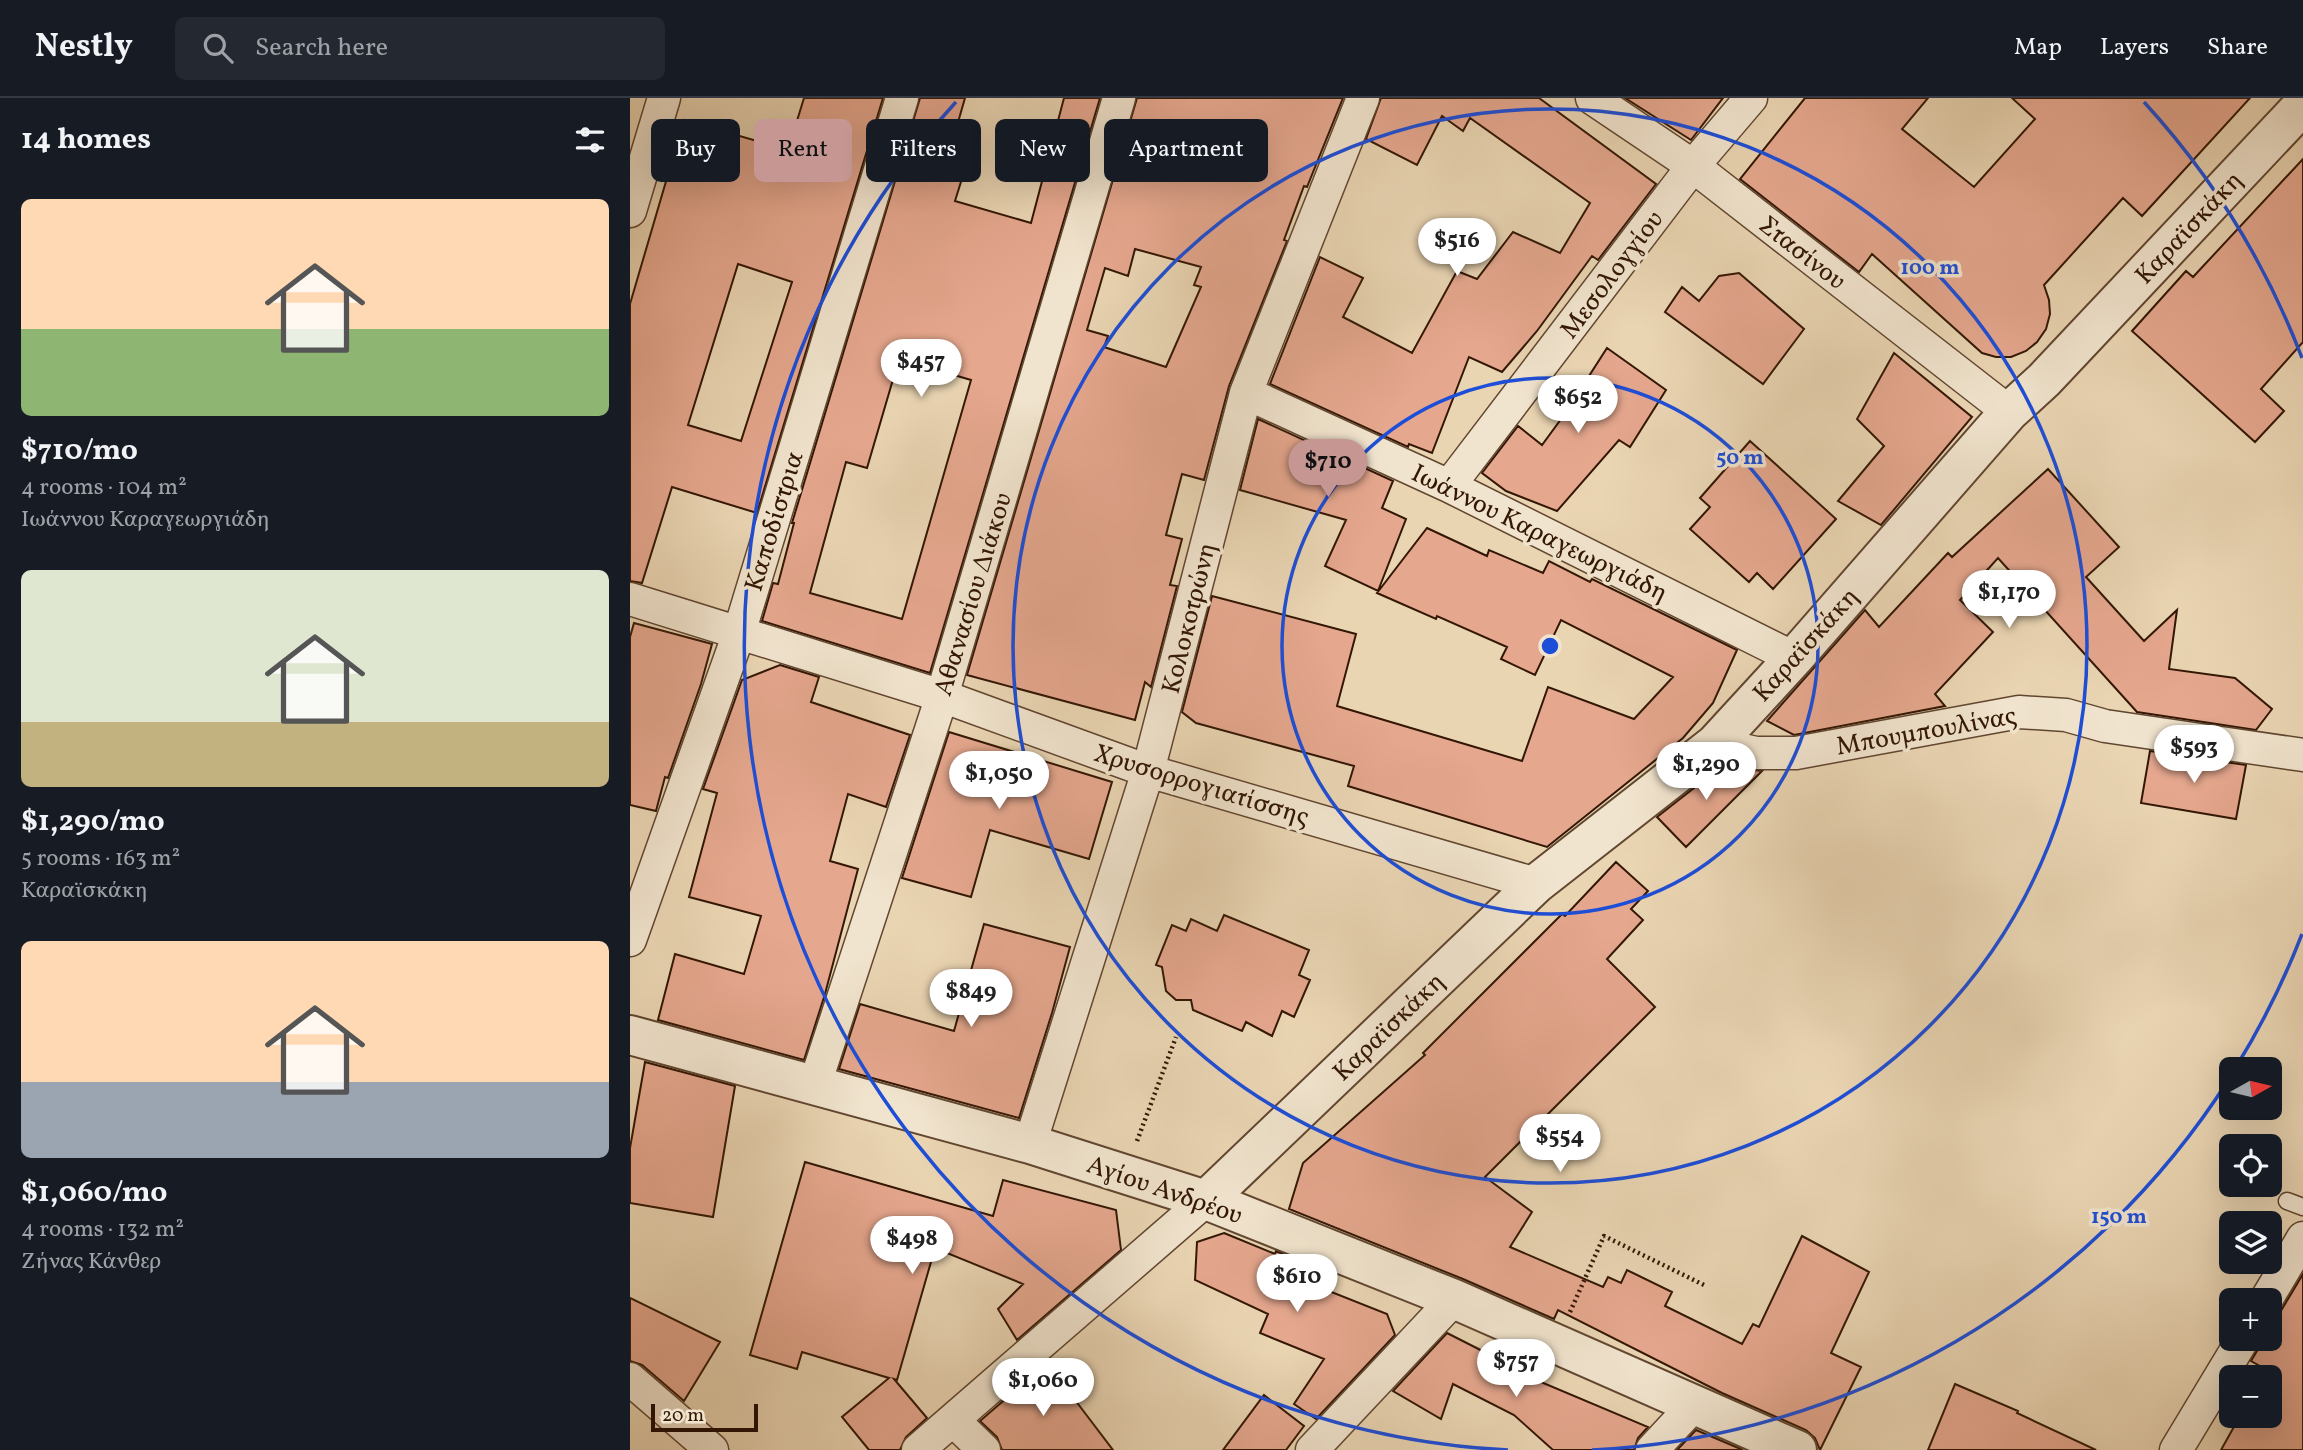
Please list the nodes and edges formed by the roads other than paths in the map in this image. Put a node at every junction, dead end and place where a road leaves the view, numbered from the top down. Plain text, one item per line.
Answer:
1 (664, 98) edge
2 (902, 98) edge
3 (1119, 98) edge
4 (1363, 98) edge
5 (1592, 98) edge
6 (1751, 98) edge
7 (2303, 105) edge
8 (1693, 166) junction
9 (630, 211) edge
10 (1246, 393) junction
11 (2009, 412) junction
12 (1449, 486) junction
13 (630, 599) edge
14 (739, 633) junction
15 (1794, 658) junction
16 (942, 696) junction
17 (1715, 744) junction
18 (2303, 755) edge
19 (1149, 771) junction
20 (1536, 884) junction
21 (630, 940) edge
22 (630, 1035) edge
23 (814, 1087) junction
24 (1030, 1144) junction
25 (1206, 1200) junction
26 (2287, 1201) dead end
27 (2303, 1207) edge
28 (2303, 1238) edge
29 (2273, 1288) edge
30 (1454, 1298) junction
31 (2236, 1351) edge
32 (630, 1379) edge
33 (1695, 1405) junction
34 (954, 1420) junction
35 (712, 1450) edge
36 (918, 1450) edge
37 (984, 1450) edge
38 (1312, 1450) edge
39 (1652, 1450) edge
40 (1797, 1450) edge
41 (2176, 1450) edge

1 - 9 street
2 - 14 street, Καποδίστρια
3 - 16 street, Αθανασίου Διάκου
4 - 10 street, Κολοκοτρώνη
5 - 8 street, Στασίνου
6 - 8 street, Μεσολογγίου
7 - 11 street, Καραϊσκάκη
8 - 11 street, Στασίνου
8 - 12 street, Μεσολογγίου
10 - 12 street, Ιωάννου Καραγεωργιάδη
10 - 19 street, Κολοκοτρώνη
11 - 15 street, Καραϊσκάκη
12 - 15 street, Ιωάννου Καραγεωργιάδη
13 - 14 street, Χρυσορρογιατίσσης
14 - 16 street, Χρυσορρογιατίσσης
14 - 21 street, Καποδίστρια
15 - 17 street, Καραϊσκάκη
16 - 19 street, Χρυσορρογιατίσσης
16 - 23 street, Αθανασίου Διάκου
17 - 18 street, Μπουμπουλίνας
17 - 20 street, Καραϊσκάκη
19 - 20 street, Χρυσορρογιατίσσης
19 - 24 street, Κολοκοτρώνη
20 - 25 street, Καραϊσκάκη
22 - 23 street, Αγίου Ανδρέου
23 - 24 street, Αγίου Ανδρέου
24 - 25 street, Αγίου Ανδρέου
25 - 30 street, Αγίου Ανδρέου
25 - 34 street
26 - 27 lane
28 - 29 street
30 - 33 street, Αγίου Ανδρέου
30 - 38 street
31 - 41 street
32 - 35 street
33 - 39 street
33 - 40 street, Αγίου Ανδρέου
34 - 36 street
34 - 37 street

